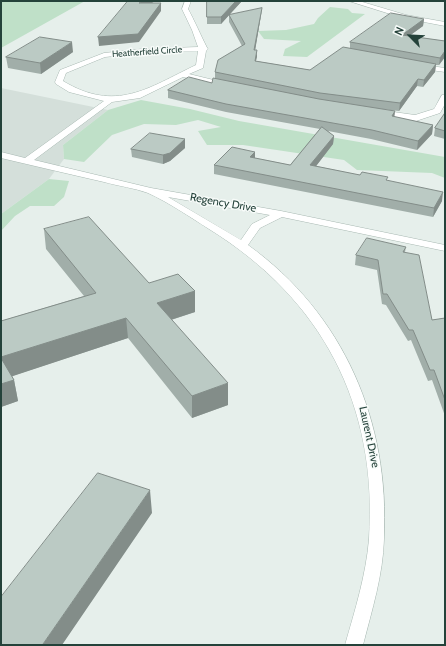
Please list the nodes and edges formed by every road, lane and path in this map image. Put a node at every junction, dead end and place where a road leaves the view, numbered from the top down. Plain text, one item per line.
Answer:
1 (188, 1) edge
2 (352, 1) edge
3 (445, 24) edge
4 (204, 49) junction
5 (410, 65) edge
6 (445, 70) edge
7 (184, 75) junction
8 (237, 88) edge
9 (445, 96) edge
10 (110, 100) junction
11 (372, 112) edge
12 (1, 155) edge
13 (27, 161) junction
14 (151, 191) junction
15 (281, 214) junction
16 (242, 246) junction
17 (445, 248) edge
18 (354, 645) edge

1 - 4 street
2 - 3 street
4 - 7 street
4 - 10 street, Heatherfield Circle
5 - 6 street
7 - 8 street
7 - 10 street
9 - 11 street
10 - 13 street
12 - 13 street, Regency Drive
13 - 14 street, Regency Drive
14 - 15 street, Regency Drive
14 - 16 street, Laurent Drive
15 - 16 street
15 - 17 street, Regency Drive
16 - 18 street, Laurent Drive

